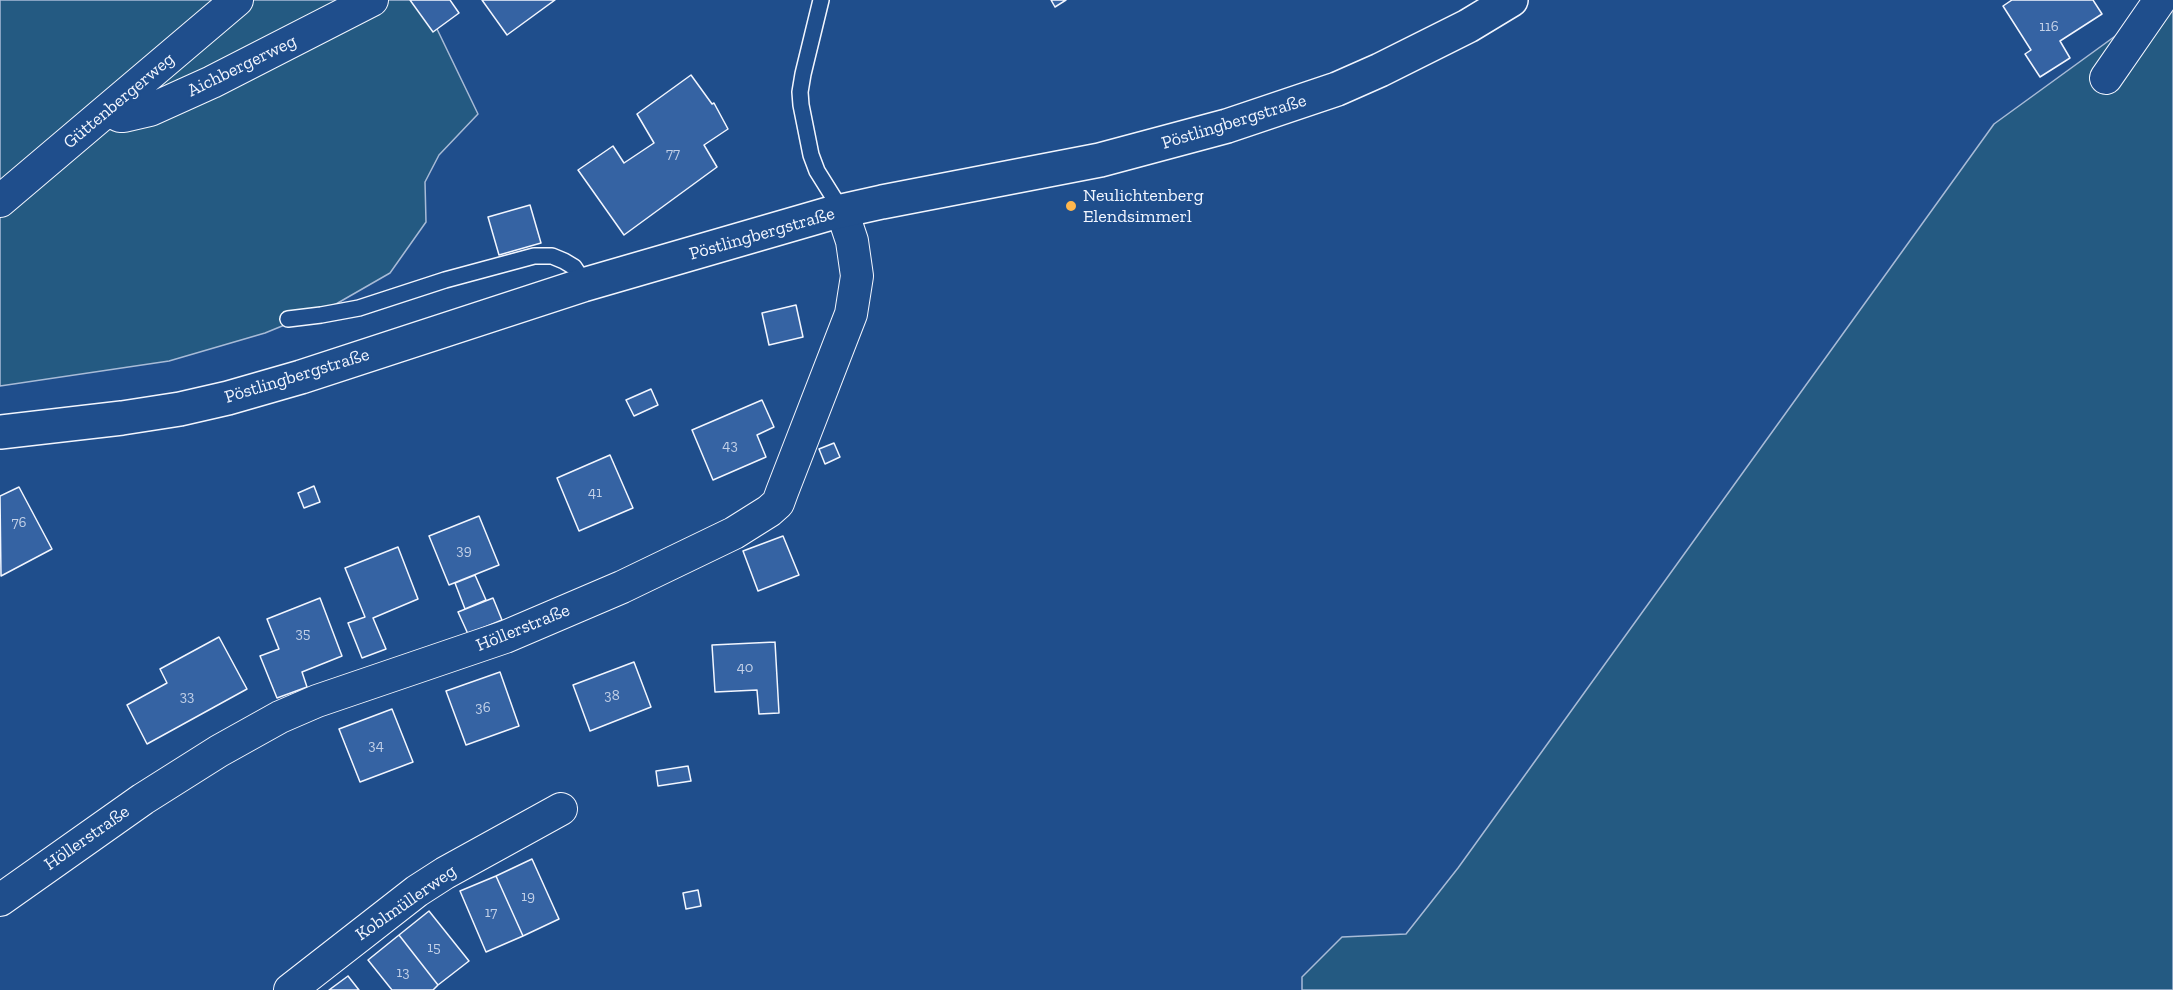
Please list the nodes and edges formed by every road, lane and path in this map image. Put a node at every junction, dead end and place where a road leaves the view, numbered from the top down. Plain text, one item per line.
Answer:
1 (237, 0) edge
2 (372, 0) edge
3 (821, 0) edge
4 (1511, 0) edge
5 (2160, 0) edge
6 (2106, 78) dead end
7 (108, 110) junction
8 (0, 201) edge
9 (842, 211) junction
10 (582, 285) junction
11 (288, 319) dead end
12 (0, 432) edge
13 (561, 809) dead end
14 (0, 900) edge
15 (290, 990) edge

1 - 7 street, Güttenbergerweg
2 - 7 street, Aichbergerweg
3 - 9 lane
4 - 9 main road, Pöstlingbergstraße
5 - 6 street
7 - 8 street, Güttenbergerweg
9 - 10 main road, Pöstlingbergstraße
9 - 14 street, Höllerstraße
10 - 11 lane
10 - 12 main road, Pöstlingbergstraße
13 - 15 street, Koblmüllerweg

